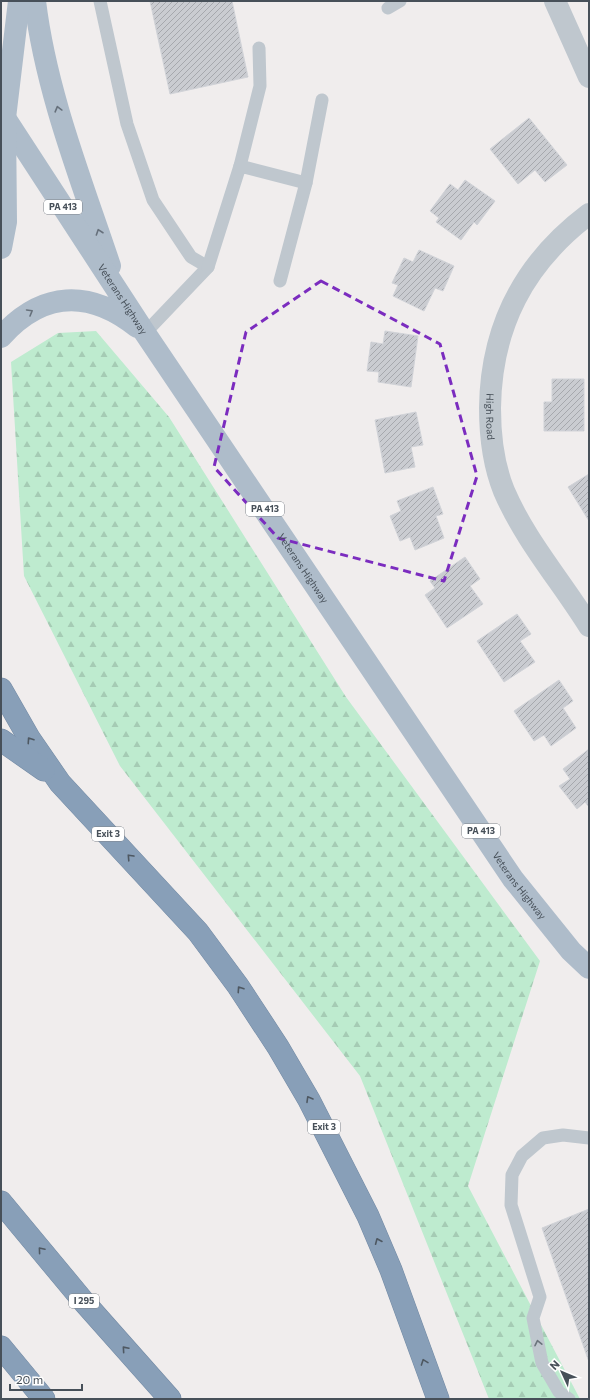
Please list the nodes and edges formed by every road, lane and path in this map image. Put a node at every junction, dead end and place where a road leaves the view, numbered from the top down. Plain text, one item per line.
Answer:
1 (19, 1) edge
2 (35, 1) edge
3 (100, 1) edge
4 (400, 1) edge
5 (555, 1) edge
6 (388, 8) dead end
7 (259, 48) dead end
8 (589, 77) edge
9 (322, 100) dead end
10 (3, 123) edge
11 (240, 166) junction
12 (306, 183) junction
13 (589, 214) edge
14 (1, 248) edge
15 (208, 267) junction
16 (280, 281) dead end
17 (120, 296) junction
18 (145, 333) junction
19 (1, 337) edge
20 (589, 626) edge
21 (1, 689) edge
22 (1, 740) edge
23 (60, 783) junction
24 (589, 968) edge
25 (589, 1138) edge
26 (1, 1202) edge
27 (1, 1347) edge
28 (44, 1399) edge
29 (170, 1399) edge
30 (438, 1399) edge
31 (570, 1399) edge

1 - 10 main road
17 -> 2 main road
3 - 15 lane
4 - 6 lane
5 - 8 street
7 - 11 lane
9 - 12 lane
10 - 14 main road
10 - 17 main road, Veterans Highway / PA 413
11 - 12 lane
11 - 15 lane
12 - 16 lane
13 - 20 street, High Road
15 - 18 lane
17 - 18 main road, Veterans Highway / PA 413
19 -> 18 main road, PA 413
18 - 24 main road, Veterans Highway / PA 413
23 -> 21 highway
22 - 23 highway
30 -> 23 highway, Exit 3
31 -> 25 lane
29 -> 26 highway, I 295
27 - 28 highway

